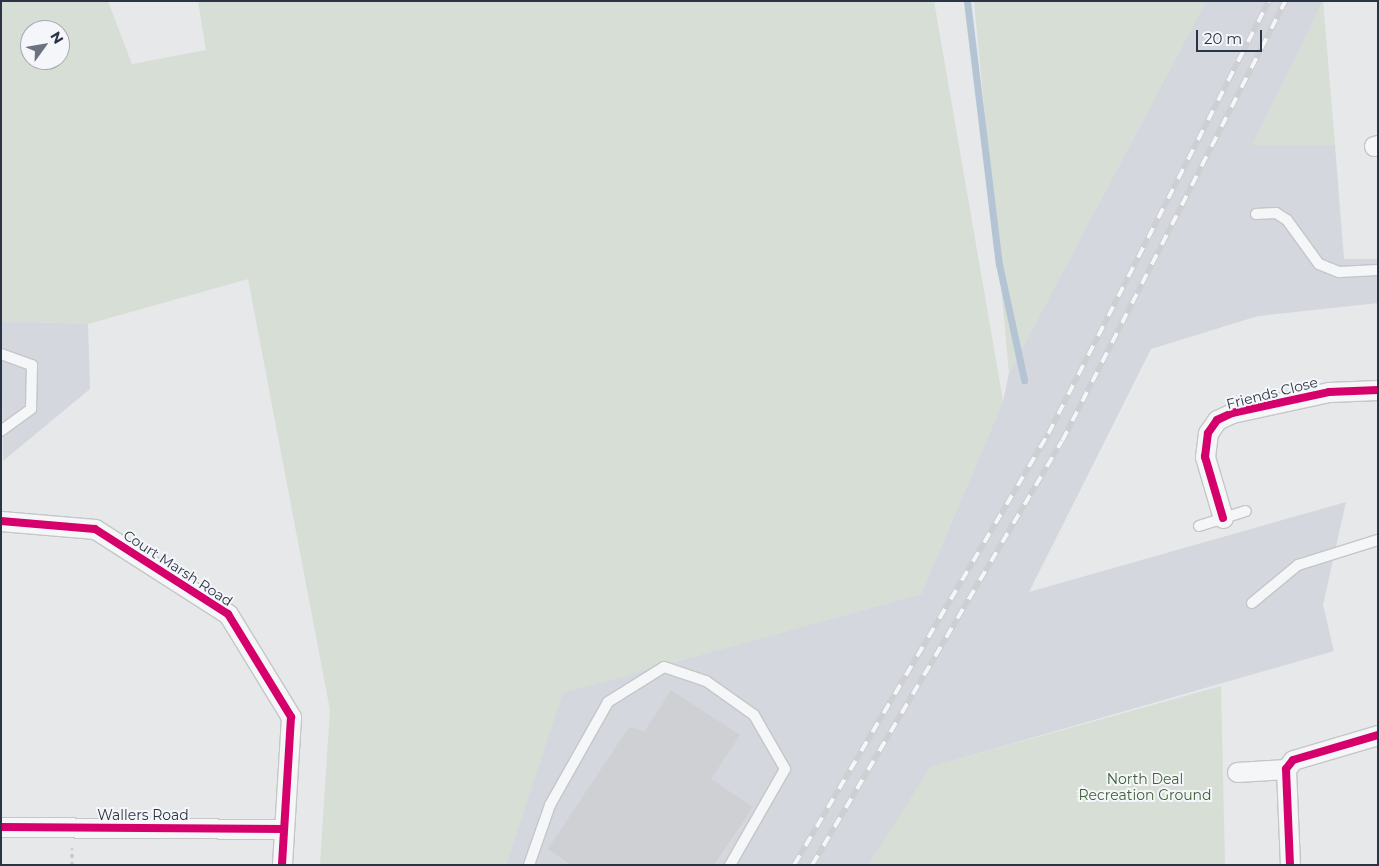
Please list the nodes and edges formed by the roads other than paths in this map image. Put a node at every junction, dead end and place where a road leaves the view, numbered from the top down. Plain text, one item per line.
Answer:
1 (1256, 214) dead end
2 (1378, 270) edge
3 (1, 354) edge
4 (1378, 390) edge
5 (1, 431) edge
6 (1246, 511) dead end
7 (1223, 518) junction
8 (1, 521) edge
9 (1199, 526) dead end
10 (1378, 540) edge
11 (1252, 603) dead end
12 (1378, 736) edge
13 (1286, 769) junction
14 (1237, 772) dead end
15 (1, 827) edge
16 (284, 829) junction
17 (282, 865) edge
18 (529, 865) edge
19 (730, 865) edge
20 (1290, 865) edge

1 - 2 lane
3 - 5 lane
4 - 7 street, Friends Close
6 - 7 lane
7 - 9 lane
8 - 16 street, Court Marsh Road
10 - 11 lane
12 - 13 street
13 - 14 street
13 - 20 street
15 - 16 street, Wallers Road
16 - 17 street, Court Marsh Road
18 - 19 lane

